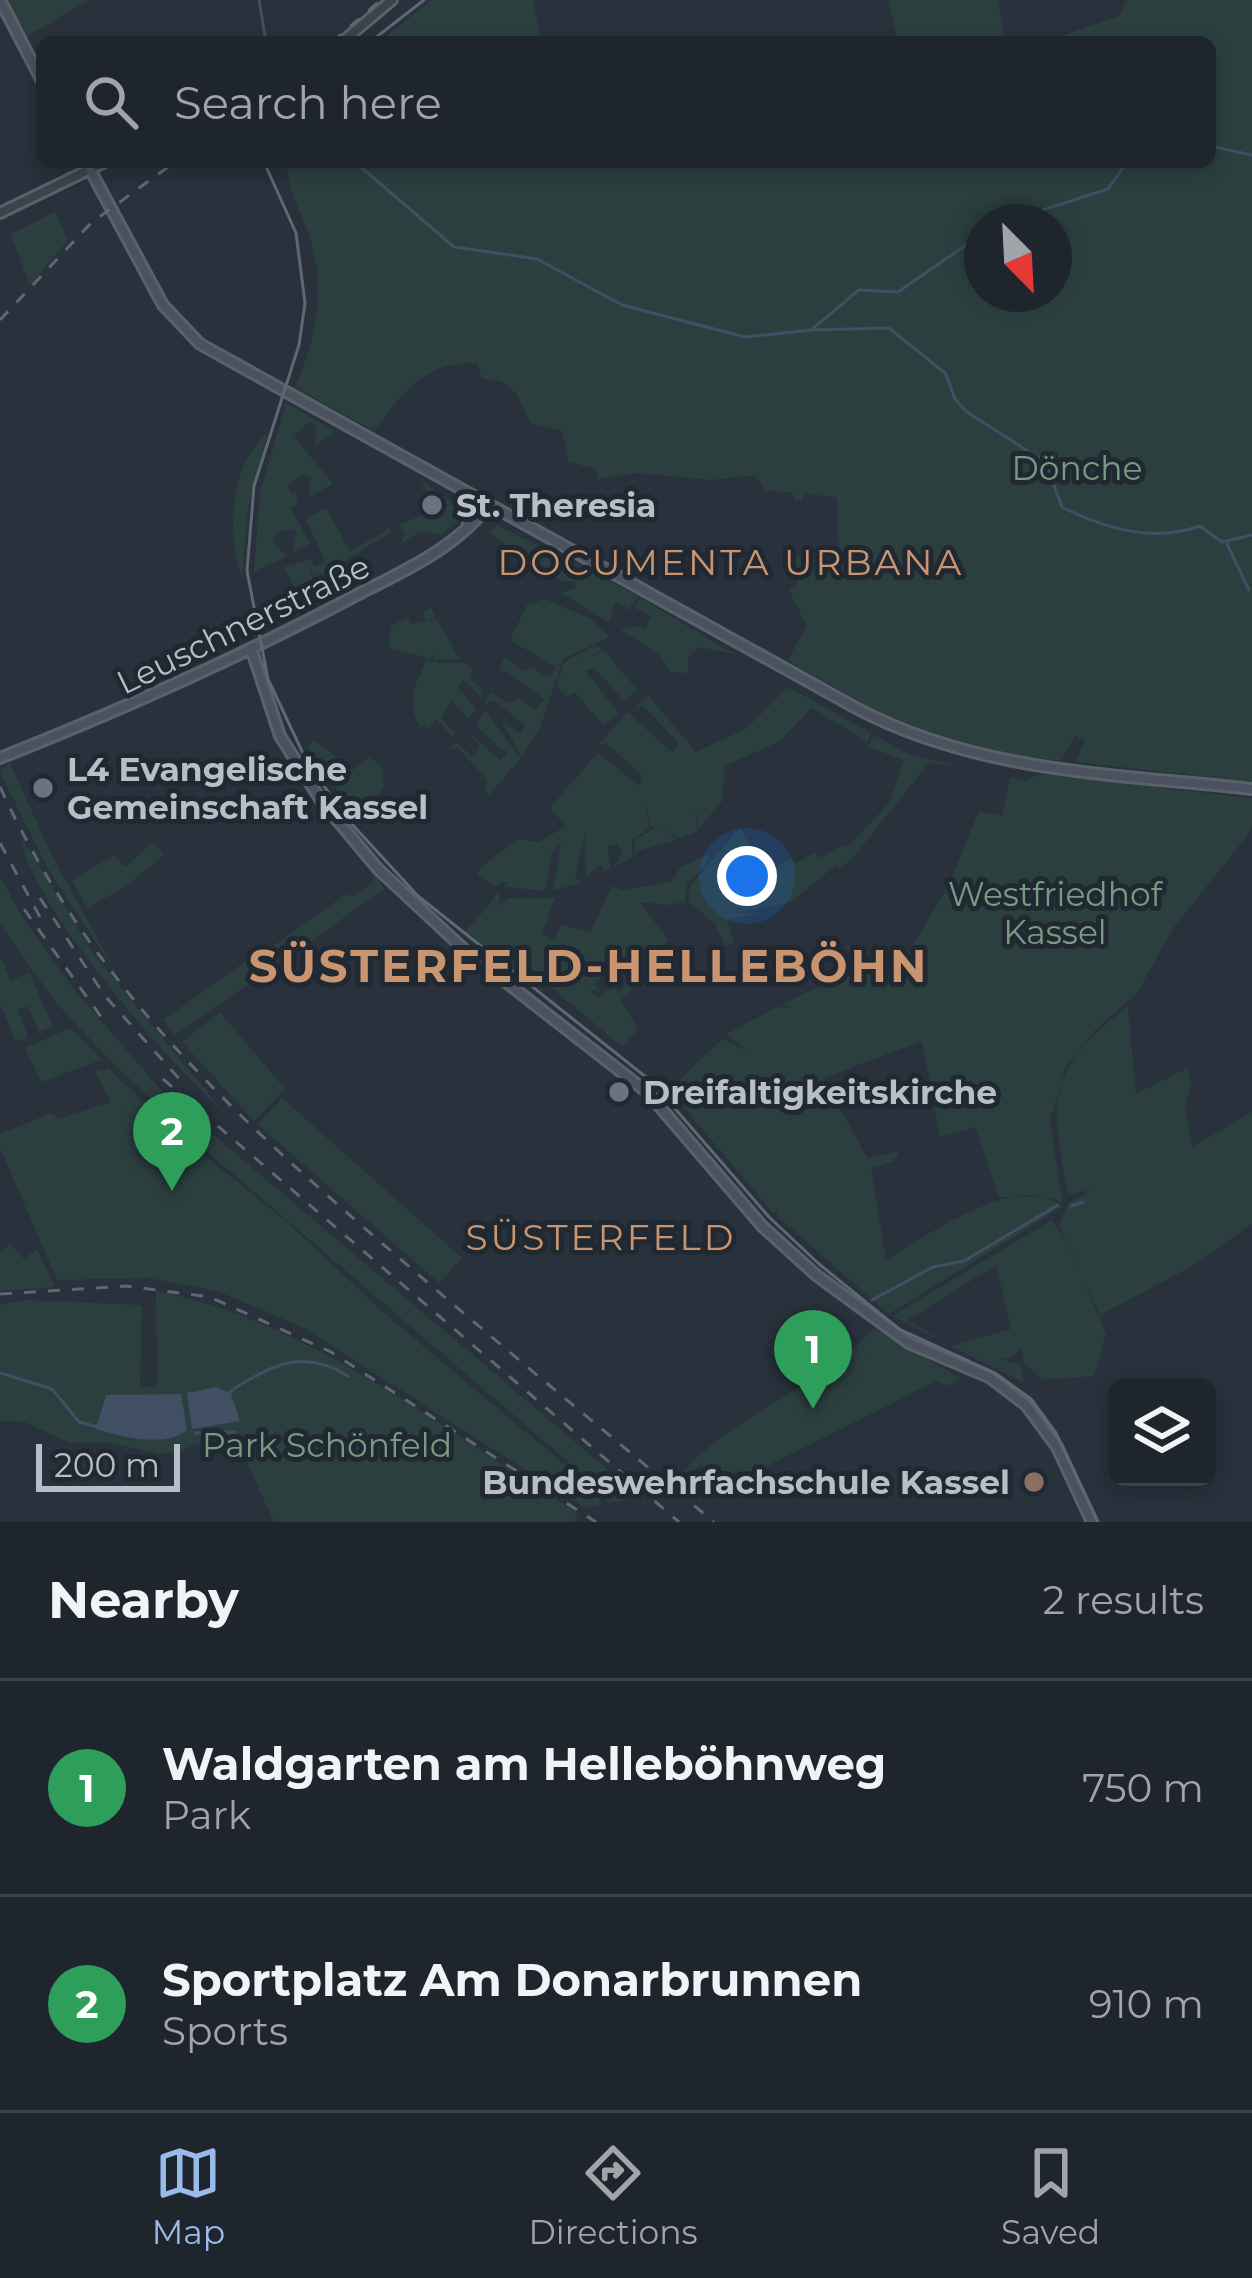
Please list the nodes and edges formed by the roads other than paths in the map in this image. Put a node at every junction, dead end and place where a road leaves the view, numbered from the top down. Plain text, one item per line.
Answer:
1 (0, 0) edge
2 (392, 0) edge
3 (349, 36) edge
4 (36, 69) edge
5 (82, 168) edge
6 (90, 168) edge
7 (0, 213) edge
8 (460, 489) junction
9 (489, 503) junction
10 (463, 531) junction
11 (249, 652) junction
12 (0, 758) edge
13 (1252, 789) edge
14 (1092, 1522) edge

1 - 4 main road
2 - 3 street
5 - 7 street
6 - 8 main road
8 - 9 main road
8 - 10 main road
9 - 10 main road, Leuschnerstraße
9 - 13 main road
10 - 11 main road, Leuschnerstraße
11 - 12 main road, Leuschnerstraße
11 - 14 main road

